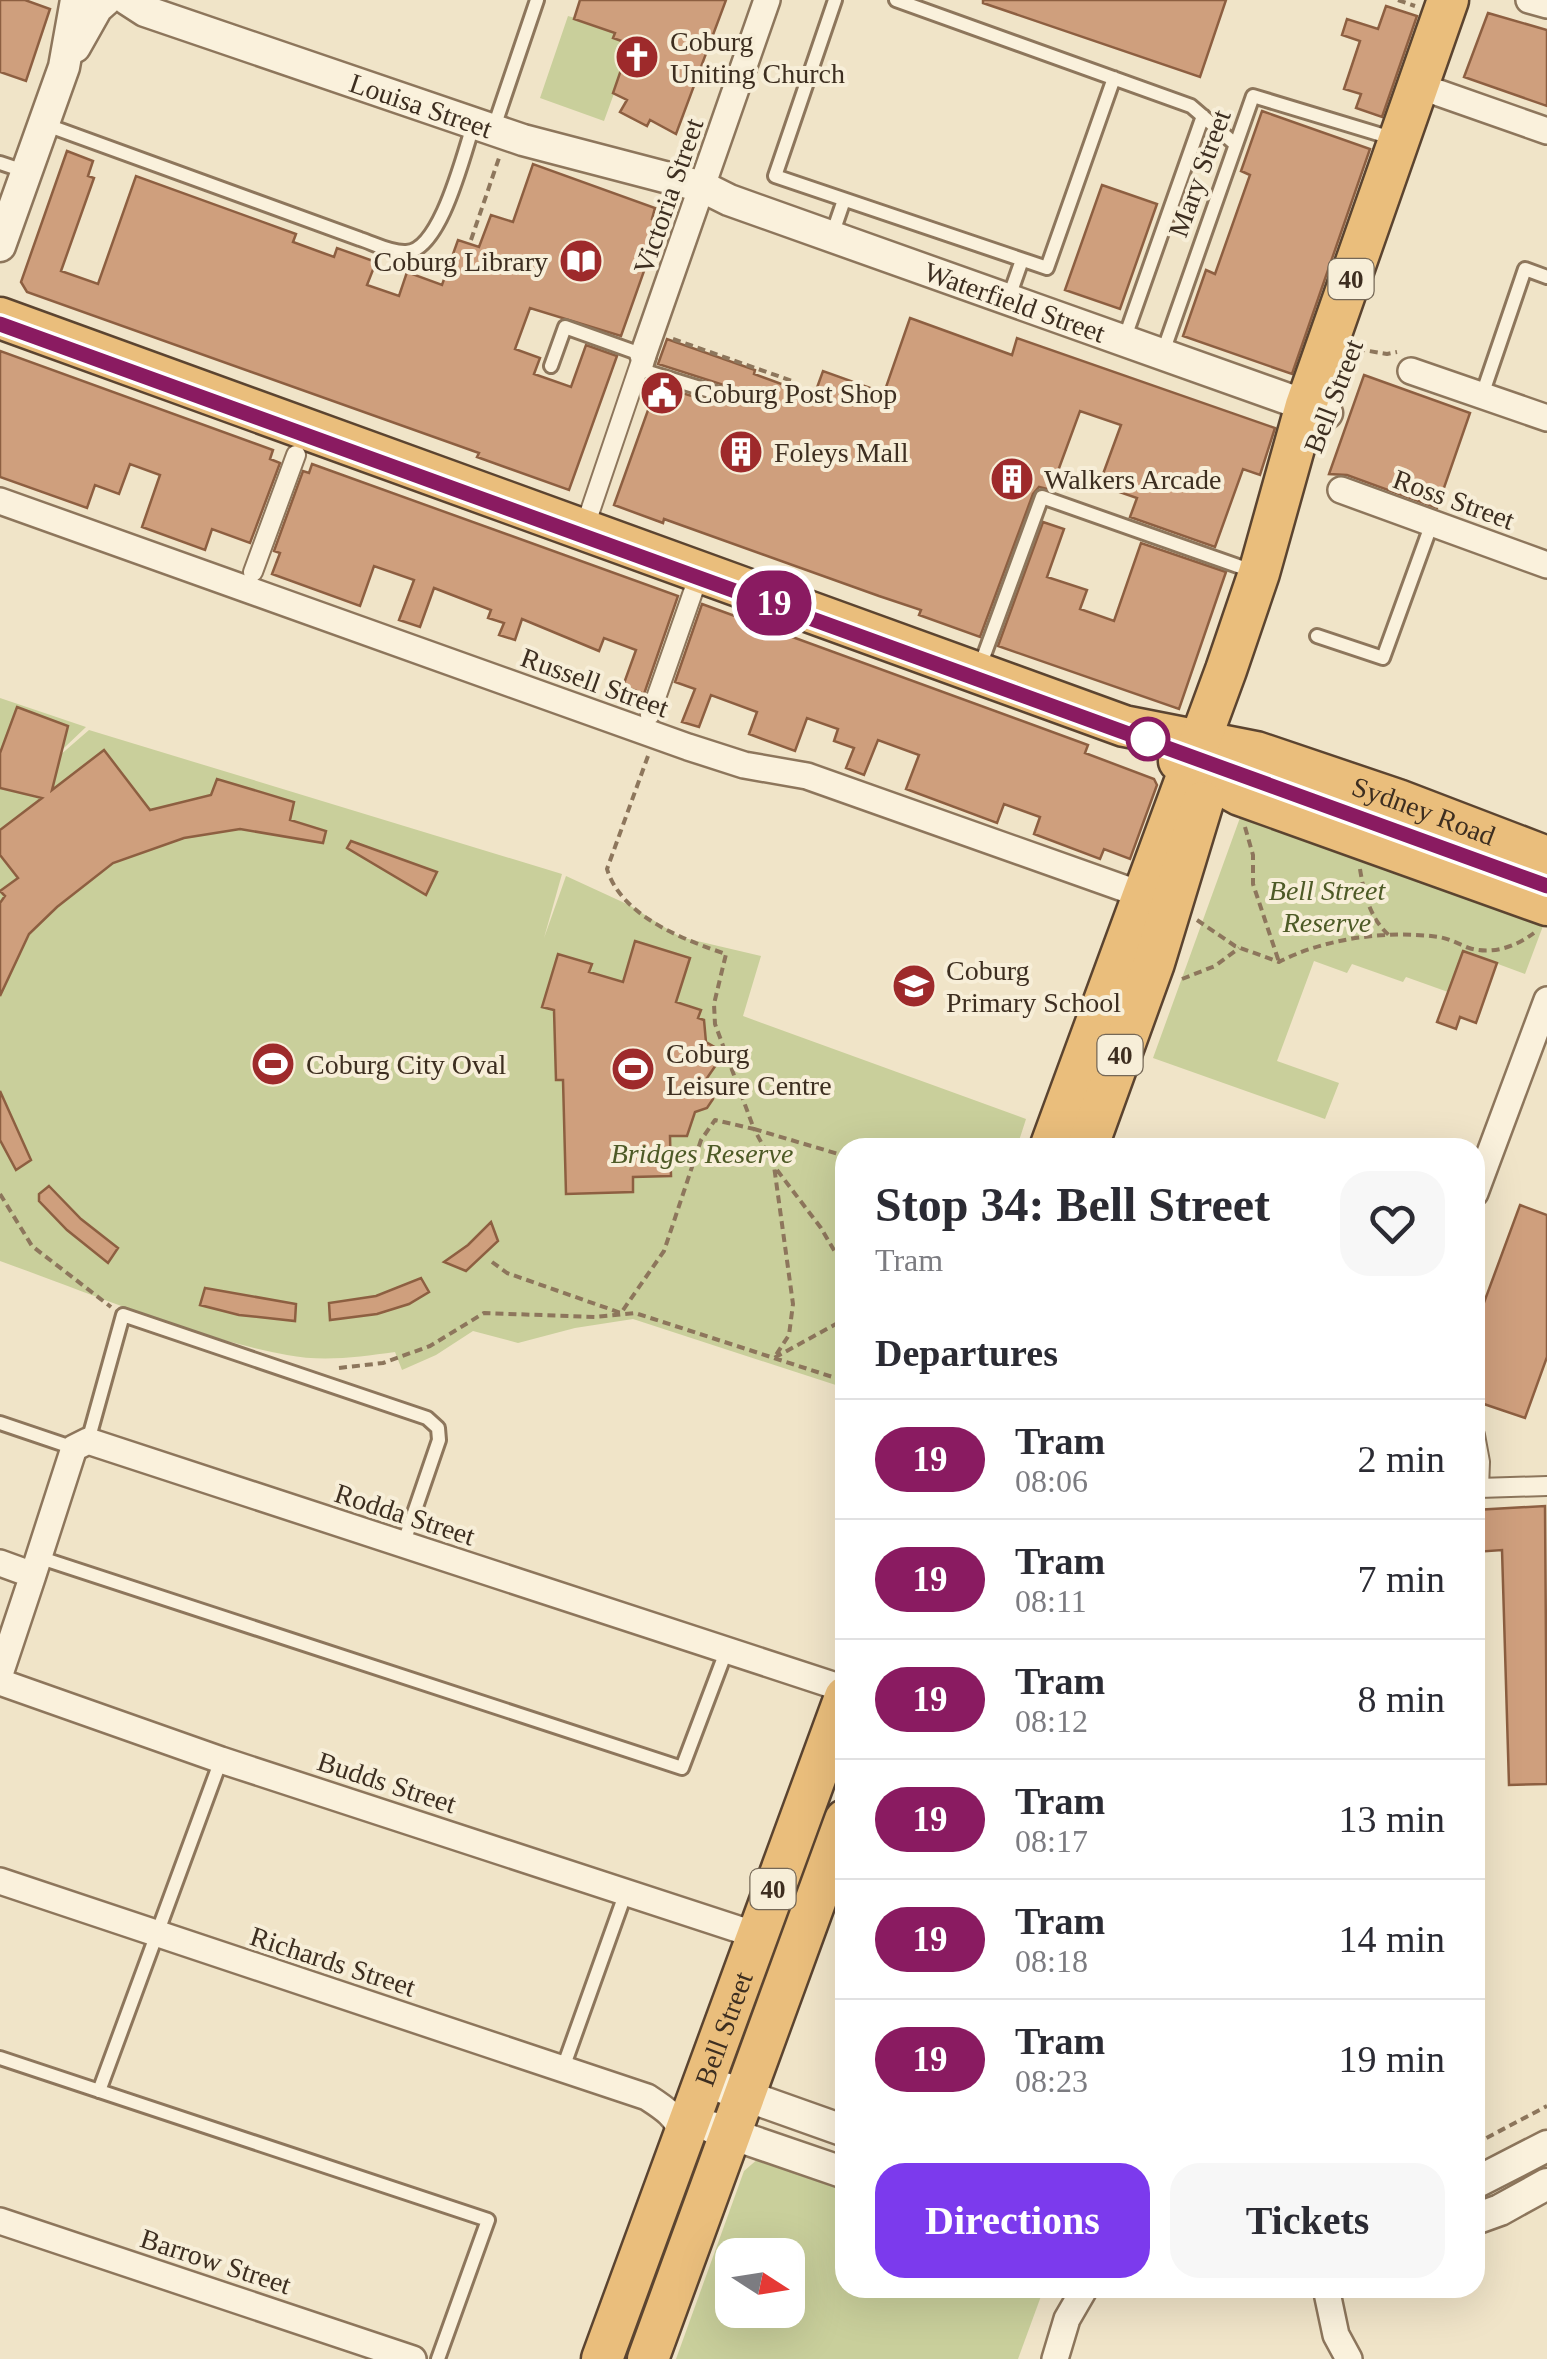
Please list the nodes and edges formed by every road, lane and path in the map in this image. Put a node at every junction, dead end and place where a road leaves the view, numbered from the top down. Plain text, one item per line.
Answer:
1 (536, 0) edge
2 (767, 0) edge
3 (836, 0) edge
4 (896, 0) edge
5 (1448, 0) edge
6 (1471, 0) edge
7 (1530, 0) edge
8 (104, 4) edge
9 (1547, 4) edge
10 (1114, 78) junction
11 (1438, 92) junction
12 (1202, 116) junction
13 (44, 124) junction
14 (491, 129) junction
15 (1547, 131) edge
16 (1399, 140) junction
17 (1234, 144) junction
18 (13, 168) edge
19 (703, 187) junction
20 (844, 200) junction
21 (831, 236) junction
22 (471, 240) dead end
23 (0, 246) edge
24 (1022, 260) junction
25 (1547, 277) edge
26 (1008, 300) junction
27 (0, 318) edge
28 (668, 337) dead end
29 (1124, 341) junction
30 (1162, 354) junction
31 (643, 355) junction
32 (551, 366) dead end
33 (1411, 370) dead end
34 (794, 382) dead end
35 (1482, 395) junction
36 (723, 396) dead end
37 (1317, 409) junction
38 (1547, 418) edge
39 (296, 455) dead end
40 (1341, 490) dead end
41 (0, 500) edge
42 (1432, 523) junction
43 (584, 529) junction
44 (1547, 565) edge
45 (1261, 567) junction
46 (253, 572) dead end
47 (700, 572) junction
48 (1317, 636) dead end
49 (978, 672) junction
50 (650, 715) dead end
51 (649, 755) dead end
52 (1203, 757) junction
53 (1241, 815) dead end
54 (1359, 854) dead end
55 (1547, 856) edge
56 (1171, 907) junction
57 (1545, 916) edge
58 (1391, 937) junction
59 (1239, 948) junction
60 (1279, 962) junction
61 (1175, 980) dead end
62 (1547, 1000) edge
63 (754, 1129) junction
64 (1071, 1138) edge
65 (835, 1153) edge
66 (774, 1166) junction
67 (1485, 1166) edge
68 (0, 1194) edge
69 (835, 1251) edge
70 (492, 1262) dead end
71 (621, 1313) junction
72 (123, 1315) junction
73 (835, 1324) edge
74 (774, 1358) junction
75 (294, 1372) junction
76 (835, 1378) edge
77 (0, 1423) edge
78 (80, 1444) junction
79 (1547, 1486) edge
80 (1485, 1488) edge
81 (402, 1544) junction
82 (0, 1563) edge
83 (36, 1566) junction
84 (727, 1650) junction
85 (0, 1674) edge
86 (0, 1682) edge
87 (835, 1686) edge
88 (835, 1724) edge
89 (221, 1760) junction
90 (835, 1848) edge
91 (0, 1882) edge
92 (626, 1892) junction
93 (156, 1934) junction
94 (756, 1935) junction
95 (0, 2058) edge
96 (563, 2068) junction
97 (98, 2091) junction
98 (745, 2095) junction
99 (647, 2096) junction
100 (1547, 2106) edge
101 (693, 2107) junction
102 (835, 2127) edge
103 (731, 2133) junction
104 (1485, 2139) edge
105 (1547, 2146) edge
106 (835, 2169) edge
107 (1485, 2178) edge
108 (1547, 2184) edge
109 (1485, 2215) edge
110 (0, 2221) edge
111 (1066, 2298) edge
112 (1079, 2298) edge
113 (1328, 2298) edge
114 (1067, 2320) junction
115 (413, 2359) edge
116 (438, 2359) edge
117 (602, 2359) edge
118 (648, 2359) edge
119 (1056, 2359) edge
120 (1349, 2359) edge

1 - 14 lane
2 - 19 street, Victoria Street
3 - 20 lane
4 - 10 lane
5 - 16 highway, Bell Street / 40
6 - 11 highway, Bell Street / 40
7 - 9 street
8 - 13 street
8 - 14 street, Louisa Street
10 - 12 lane
10 - 24 lane
11 - 15 street
11 - 37 highway, Bell Street / 40
12 - 17 lane
12 - 29 lane
13 - 14 lane
13 - 18 street
14 - 19 street, Louisa Street
14 - 22 path
16 - 17 lane, Mary Street
16 - 37 highway, Bell Street / 40
17 - 30 lane, Mary Street
18 - 23 street
19 - 21 street, Waterfield Street
19 - 31 street, Victoria Street
20 - 21 lane
20 - 24 lane
21 - 26 street, Waterfield Street
24 - 26 lane
25 - 35 lane
26 - 29 street, Waterfield Street
27 - 43 highway, Sydney Road
28 - 34 path
29 - 30 street, Waterfield Street
30 - 37 street, Waterfield Street
31 - 32 lane
31 - 36 lane
31 - 43 street
33 - 35 street
35 - 38 street
37 - 45 highway, Bell Street / 40
39 - 46 street
40 - 42 street, Ross Street
41 - 56 street, Russell Street
42 - 44 street, Ross Street
42 - 48 lane
43 - 47 highway, Sydney Road
45 - 49 lane
45 - 52 highway, Bell Street / 40
47 - 49 highway, Sydney Road
47 - 50 street
49 - 52 highway, Sydney Road
51 - 63 path
52 - 55 highway, Sydney Road
52 - 56 highway, Bell Street / 40
52 - 57 highway, Sydney Road
53 - 60 path
54 - 58 path
56 - 59 path
56 - 64 highway, Bell Street / 40
57 - 58 path
58 - 60 path
59 - 60 path
59 - 61 path
62 - 67 street
63 - 65 path
63 - 66 path
63 - 71 path
66 - 69 path
66 - 74 path
68 - 72 path
70 - 71 path
71 - 74 path
71 - 75 path
72 - 75 lane
72 - 78 lane
73 - 74 path
74 - 76 path
75 - 81 lane
77 - 78 lane
78 - 81 street, Rodda Street
78 - 83 street
79 - 80 street
81 - 84 street, Rodda Street
82 - 83 street
83 - 84 lane
83 - 85 street
84 - 87 street, Rodda Street
86 - 89 street, Budds Street
88 - 94 highway, Bell Street / 40
89 - 92 street, Budds Street
89 - 93 lane
90 - 98 highway, Bell Street / 40
91 - 93 street, Richards Street
92 - 94 street, Budds Street
92 - 96 lane
93 - 96 street, Richards Street
93 - 97 lane
94 - 101 highway, Bell Street / 40
95 - 97 lane
96 - 99 street, Richards Street
97 - 116 lane
98 - 101 street
98 - 102 street
98 - 103 highway, Bell Street / 40
99 - 101 street, Richards Street
99 - 101 street, Richards Street
100 - 104 path
101 - 103 street
101 - 117 highway, Bell Street / 40
103 - 106 street
103 - 118 highway, Bell Street / 40
105 - 107 street
108 - 109 street
110 - 115 street, Barrow Street
111 - 114 street
112 - 114 street
113 - 120 street
114 - 119 street

